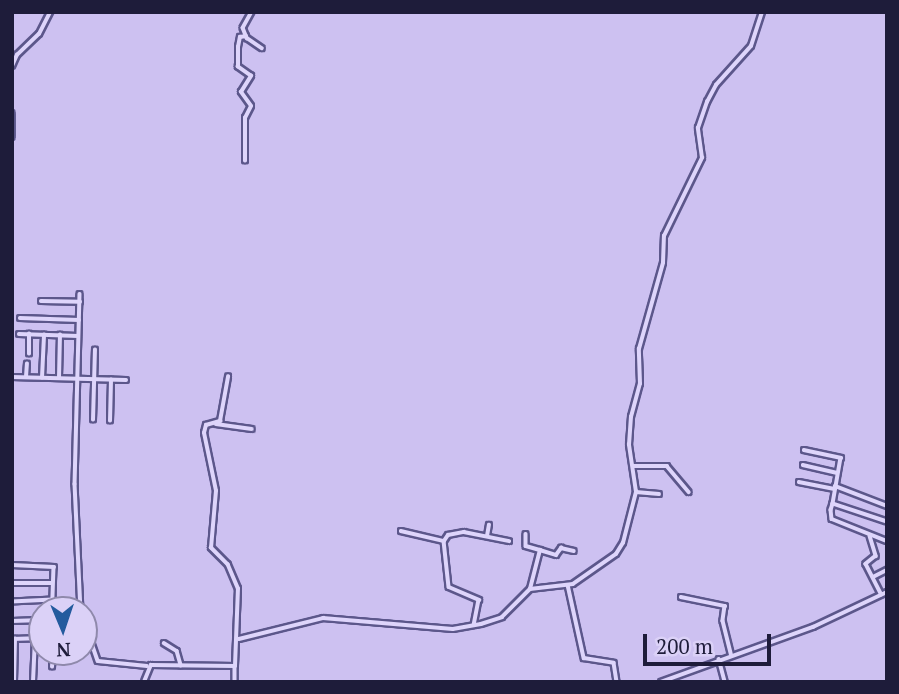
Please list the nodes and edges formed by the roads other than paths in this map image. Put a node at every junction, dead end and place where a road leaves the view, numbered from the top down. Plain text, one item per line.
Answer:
1 (50, 12) edge
2 (252, 12) edge
3 (762, 12) edge
4 (246, 36) junction
5 (262, 48) dead end
6 (12, 66) edge
7 (12, 113) edge
8 (12, 137) edge
9 (245, 161) dead end
10 (80, 294) dead end
11 (41, 301) dead end
12 (80, 302) junction
13 (20, 318) dead end
14 (79, 320) junction
15 (19, 334) dead end
16 (29, 334) junction
17 (44, 335) junction
18 (60, 335) junction
19 (78, 336) junction
20 (95, 350) dead end
21 (29, 354) dead end
22 (27, 364) dead end
23 (12, 377) edge
24 (26, 377) junction
25 (228, 377) dead end
26 (42, 378) junction
27 (59, 378) junction
28 (76, 379) junction
29 (94, 379) junction
30 (111, 380) junction
31 (126, 380) dead end
32 (93, 420) dead end
33 (110, 421) dead end
34 (216, 424) junction
35 (252, 429) dead end
36 (804, 450) dead end
37 (633, 466) junction
38 (803, 466) dead end
39 (838, 473) junction
40 (799, 482) dead end
41 (834, 488) junction
42 (636, 492) junction
43 (689, 492) dead end
44 (659, 494) dead end
45 (833, 504) junction
46 (887, 506) edge
47 (887, 522) edge
48 (489, 525) dead end
49 (401, 531) dead end
50 (526, 534) dead end
51 (870, 536) junction
52 (487, 537) junction
53 (444, 541) junction
54 (509, 541) dead end
55 (887, 541) edge
56 (540, 550) junction
57 (574, 551) dead end
58 (12, 565) edge
59 (887, 570) edge
60 (872, 577) junction
61 (12, 583) edge
62 (53, 583) junction
63 (568, 585) junction
64 (530, 589) junction
65 (884, 593) edge
66 (80, 596) edge
67 (681, 597) dead end
68 (12, 602) edge
69 (474, 625) junction
70 (14, 639) edge
71 (239, 639) junction
72 (164, 643) dead end
73 (731, 654) junction
74 (719, 659) junction
75 (98, 661) edge
76 (147, 666) junction
77 (181, 666) junction
78 (235, 666) junction
79 (14, 682) edge
80 (144, 682) edge
81 (235, 682) edge
82 (617, 682) edge
83 (661, 682) edge
84 (724, 682) edge

1 - 6 street
2 - 4 street
3 - 37 street
4 - 5 street
4 - 9 street
7 - 8 street
10 - 12 street
11 - 12 street
12 - 14 street
13 - 14 street
14 - 19 street
15 - 16 street
16 - 17 street
16 - 21 street
17 - 18 street
17 - 26 street
18 - 19 street
18 - 27 street
19 - 28 street
20 - 29 street
22 - 24 street
23 - 24 street
24 - 26 street
25 - 34 street
26 - 27 street
27 - 28 street
28 - 29 street
28 - 66 street
29 - 30 street
29 - 32 street
30 - 31 street
30 - 33 street
34 - 35 street
34 - 71 street
36 - 39 street
37 - 42 street
37 - 43 street
38 - 39 street
39 - 41 street
40 - 41 street
41 - 45 street
41 - 46 street
42 - 44 street
42 - 63 street
45 - 47 street
45 - 51 street
48 - 52 street
49 - 53 street
50 - 56 street
51 - 55 street
51 - 60 street
52 - 53 street
52 - 54 street
53 - 69 street
56 - 57 street
56 - 64 street
58 - 62 street
59 - 60 street
60 - 65 street
61 - 62 street
62 - 68 street
63 - 64 street
63 - 82 street
64 - 69 street
65 - 73 street
67 - 73 street
69 - 71 street
70 - 79 street
71 - 78 street
72 - 77 street
73 - 74 street
74 - 83 street
74 - 84 street
75 - 76 street
76 - 77 street
76 - 80 street
77 - 78 street
78 - 81 street

